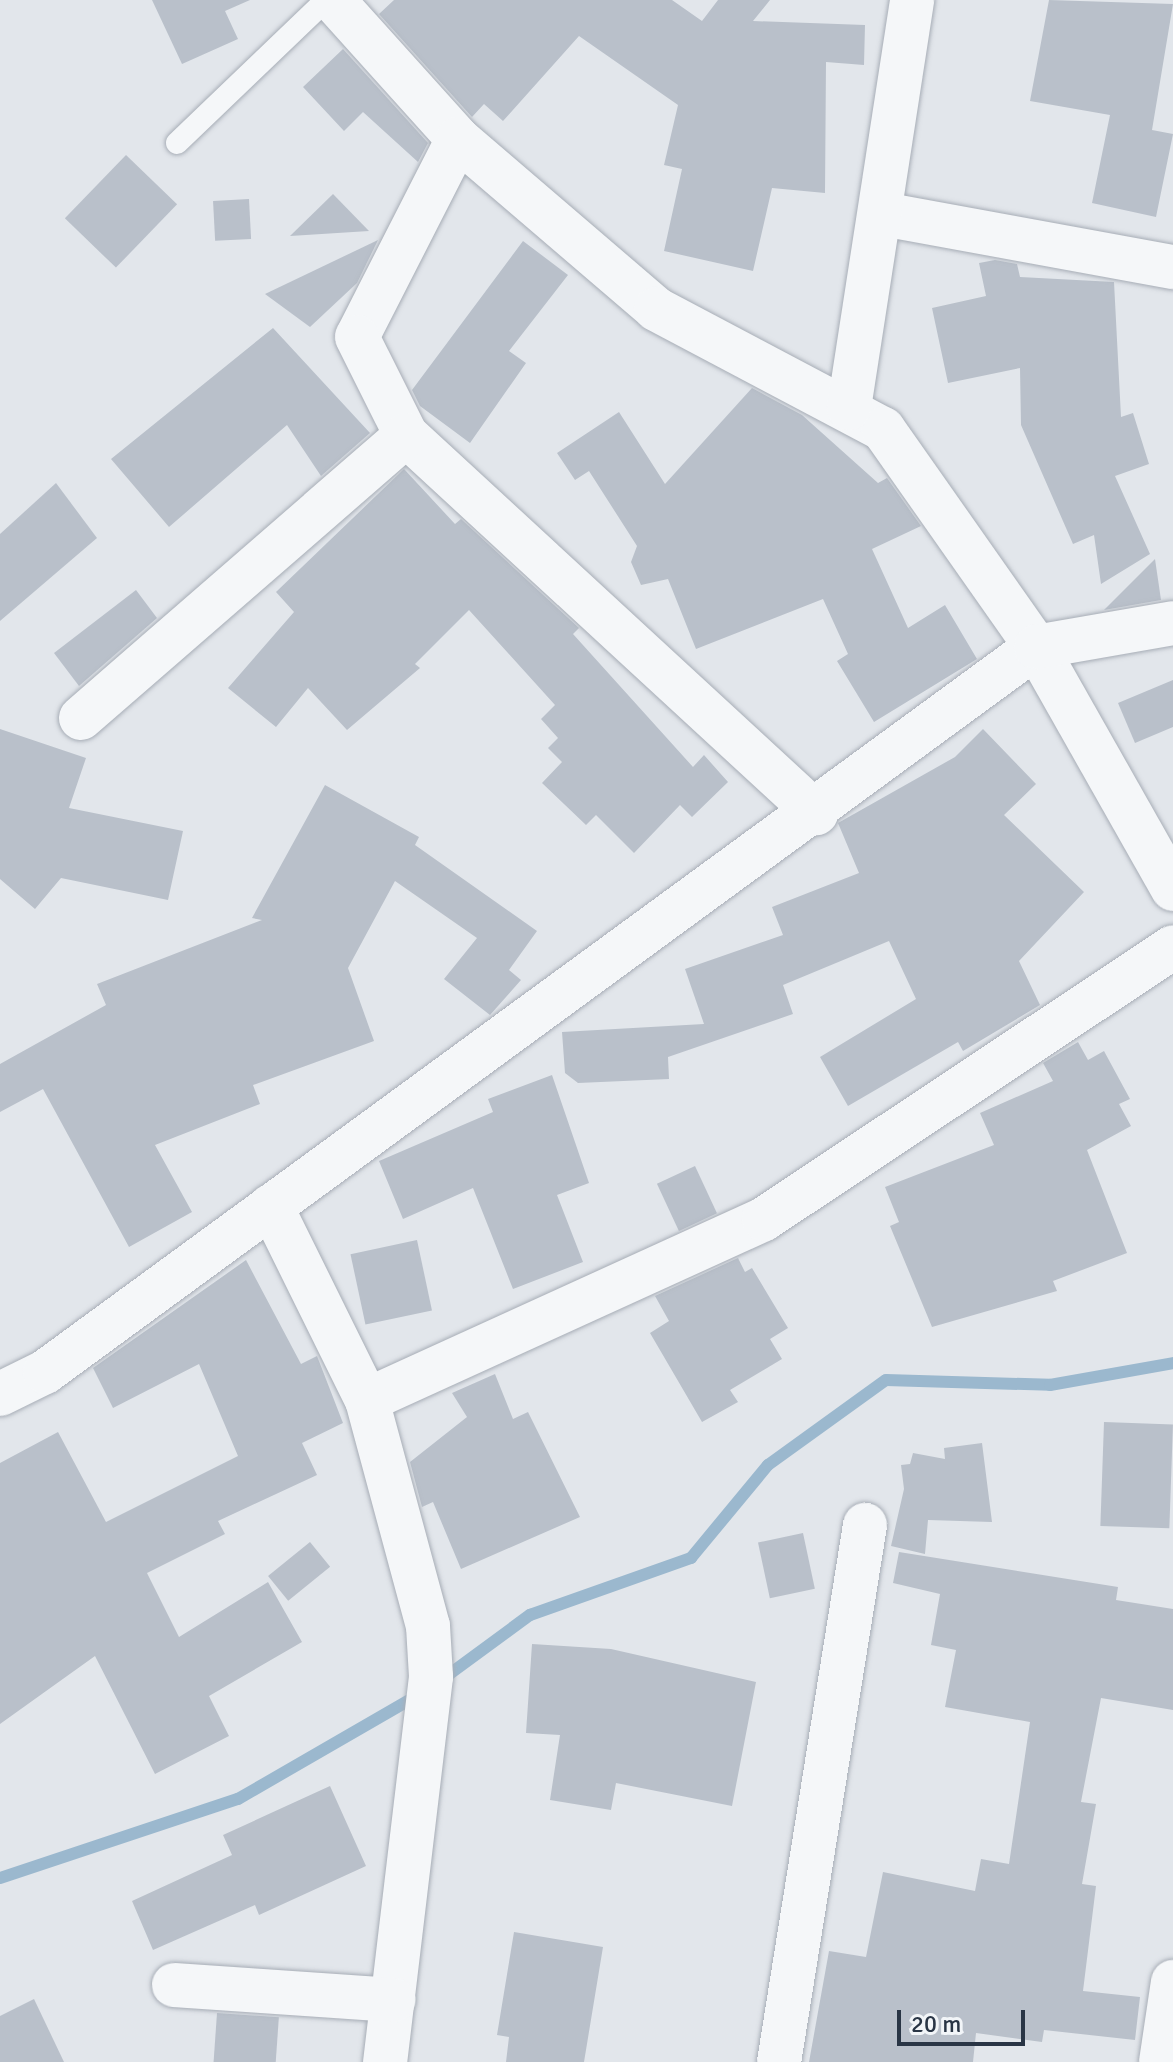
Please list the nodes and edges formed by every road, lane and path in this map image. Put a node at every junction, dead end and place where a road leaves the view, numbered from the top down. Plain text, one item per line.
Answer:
1 (326, 0) edge
2 (333, 0) edge
3 (912, 0) edge
4 (458, 139) junction
5 (177, 143) dead end
6 (883, 214) junction
7 (1173, 267) edge
8 (849, 408) junction
9 (406, 435) junction
10 (1173, 623) edge
11 (1036, 647) junction
12 (81, 718) dead end
13 (816, 813) junction
14 (1173, 889) edge
15 (1173, 947) edge
16 (271, 1206) junction
17 (0, 1394) edge
18 (367, 1400) junction
19 (865, 1525) dead end
20 (1173, 1982) edge
21 (174, 1985) dead end
22 (393, 2000) junction
23 (385, 2062) edge
24 (779, 2062) edge
25 (1161, 2062) edge

1 - 5 lane
2 - 4 street
3 - 6 street
4 - 8 street
4 - 9 street
6 - 7 street
6 - 8 street
8 - 11 street
9 - 12 street
9 - 13 street
10 - 11 street
11 - 13 street
11 - 14 street
13 - 16 street
15 - 18 street
16 - 17 street
16 - 18 street
18 - 22 street
19 - 24 street
20 - 25 street
21 - 22 street
22 - 23 street

